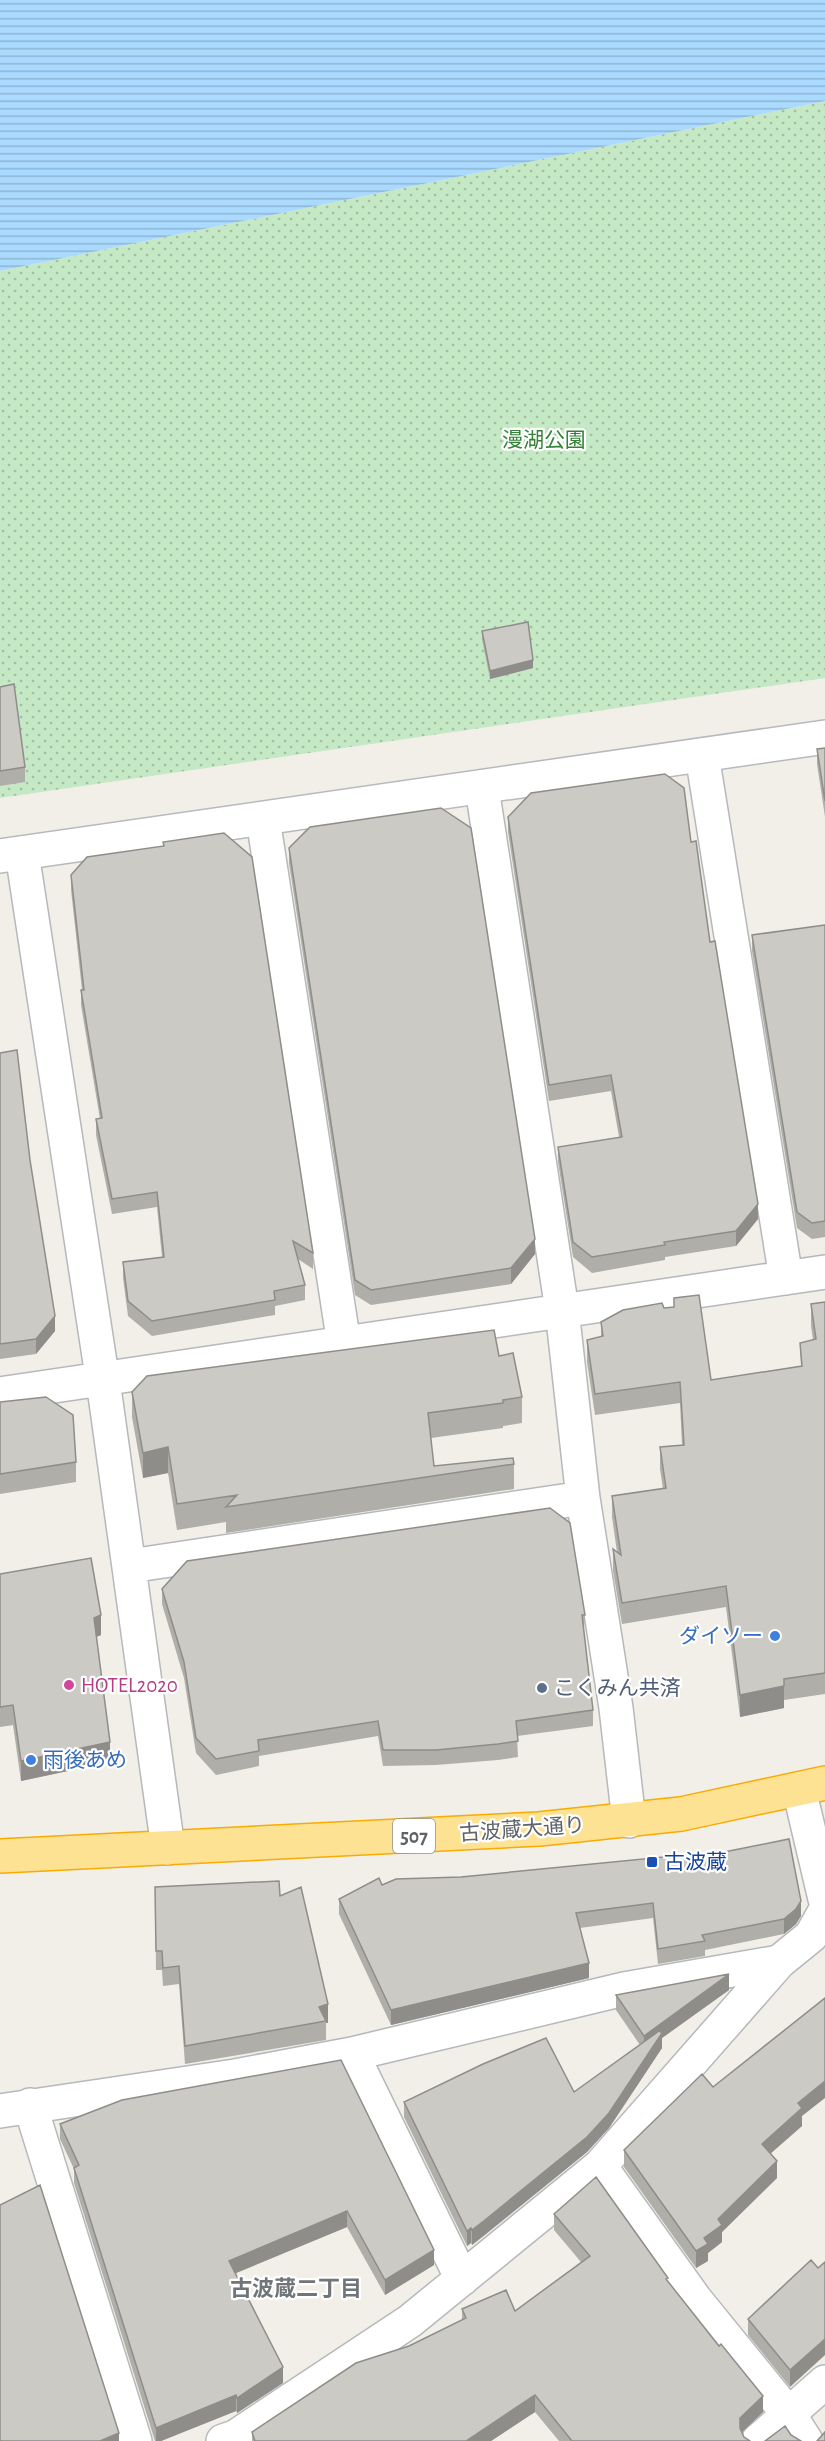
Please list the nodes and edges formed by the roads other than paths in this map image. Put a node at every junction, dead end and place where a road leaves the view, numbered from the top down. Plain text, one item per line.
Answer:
1 (825, 737) edge
2 (702, 755) junction
3 (482, 788) junction
4 (263, 819) junction
5 (11, 855) edge
6 (825, 1272) edge
7 (786, 1278) junction
8 (562, 1310) junction
9 (344, 1344) junction
10 (103, 1379) junction
11 (0, 1394) edge
12 (583, 1498) junction
13 (130, 1566) junction
14 (812, 1786) edge
15 (629, 1821) junction
16 (168, 1848) junction
17 (0, 1856) edge
18 (825, 1899) edge
19 (825, 1911) edge
20 (779, 1962) junction
21 (352, 2054) junction
22 (15, 2108) edge
23 (600, 2166) junction
24 (462, 2279) junction
25 (825, 2382) edge
26 (798, 2428) edge
27 (231, 2440) edge
28 (135, 2441) edge
29 (758, 2441) edge

1 - 2 street
2 - 3 street
2 - 7 street
3 - 4 street
3 - 8 street
4 - 5 street
4 - 9 street
5 - 10 street
6 - 7 street
7 - 8 street
8 - 9 street
8 - 12 street
9 - 10 street
10 - 11 street
10 - 13 street
12 - 13 street
12 - 15 street
13 - 16 street
14 - 15 highway, 古波蔵大通り / 507
14 - 18 street
15 - 16 highway, 古波蔵大通り / 507
16 - 17 highway, 古波蔵大通り / 507
19 - 20 street
20 - 21 street
20 - 23 street
21 - 22 street
21 - 24 street
22 - 28 street
23 - 24 street
23 - 26 street
24 - 27 street
25 - 26 street
26 - 29 street

